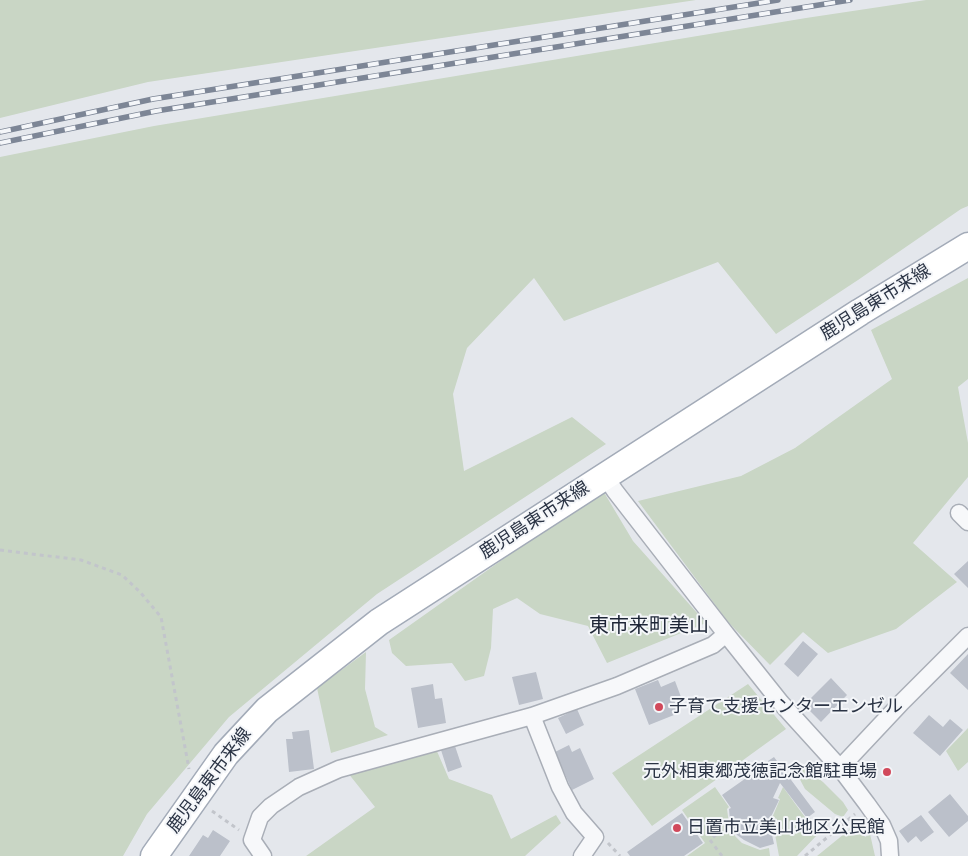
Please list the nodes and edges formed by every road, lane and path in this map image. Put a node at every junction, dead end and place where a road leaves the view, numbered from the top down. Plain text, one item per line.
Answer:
1 (968, 246) edge
2 (606, 476) junction
3 (0, 550) edge
4 (726, 634) junction
5 (968, 636) edge
6 (532, 716) junction
7 (840, 768) junction
8 (194, 798) junction
9 (867, 804) junction
10 (724, 828) dead end
11 (252, 840) junction
12 (154, 856) edge
13 (263, 856) edge
14 (582, 856) edge
15 (722, 856) edge
16 (805, 856) edge
17 (890, 856) edge

1 - 2 main road, 鹿児島東市来線
2 - 4 street
2 - 8 main road, 鹿児島東市来線
3 - 8 path
4 - 6 street
4 - 7 street
5 - 7 street
6 - 11 street
6 - 14 street
7 - 9 street
8 - 11 path
8 - 12 main road, 鹿児島東市来線
9 - 16 path
9 - 17 street
10 - 15 path
11 - 13 street

